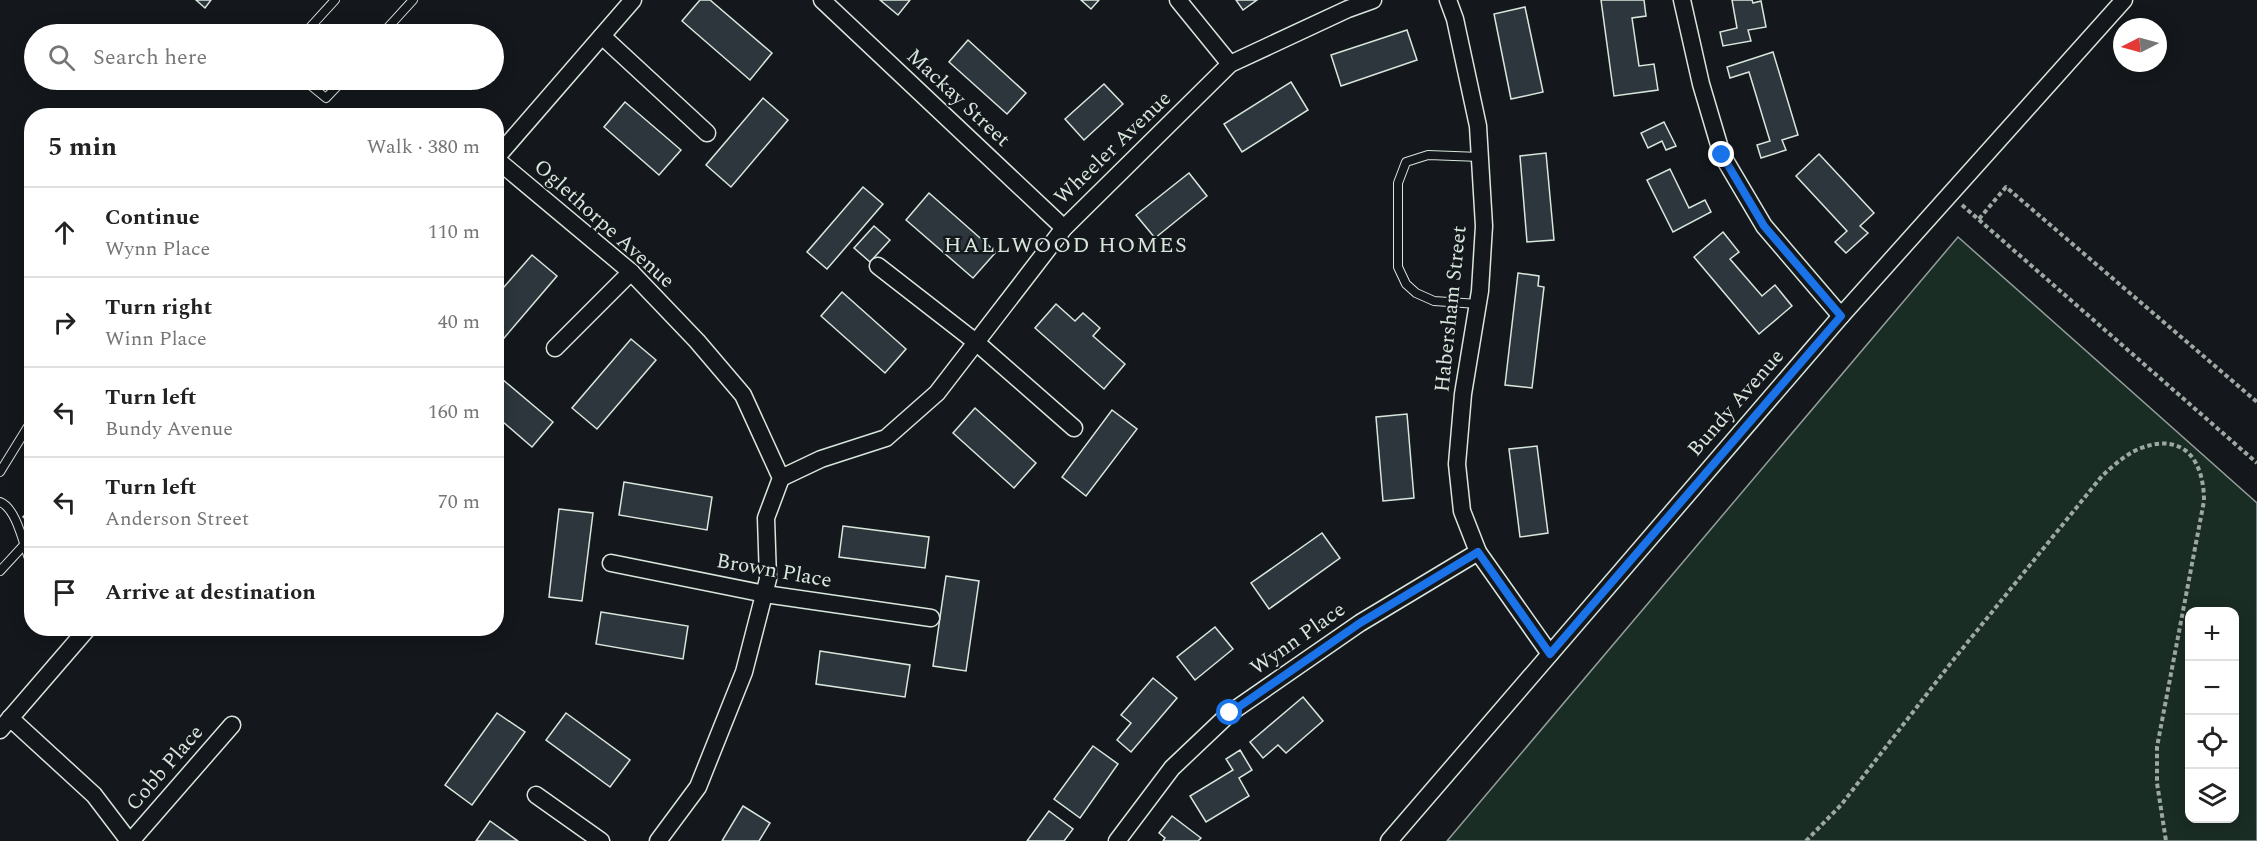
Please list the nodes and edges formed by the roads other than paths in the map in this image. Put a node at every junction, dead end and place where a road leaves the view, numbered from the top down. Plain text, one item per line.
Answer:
1 (335, 0) edge
2 (413, 0) edge
3 (633, 0) edge
4 (822, 0) edge
5 (1178, 0) edge
6 (1373, 0) edge
7 (1448, 0) edge
8 (1682, 0) edge
9 (2124, 0) edge
10 (313, 24) edge
11 (391, 24) edge
12 (602, 36) junction
13 (1230, 64) junction
14 (316, 90) edge
15 (334, 90) edge
16 (707, 133) dead end
17 (504, 149) edge
18 (1480, 157) junction
19 (504, 165) edge
20 (1064, 228) junction
21 (878, 266) dead end
22 (631, 272) junction
23 (1478, 304) junction
24 (1841, 316) junction
25 (977, 343) junction
26 (555, 348) dead end
27 (1074, 428) dead end
28 (24, 433) edge
29 (0, 471) edge
30 (781, 478) junction
31 (0, 502) edge
32 (24, 545) joint
33 (1478, 552) junction
34 (611, 562) dead end
35 (0, 571) edge
36 (765, 594) junction
37 (931, 618) dead end
38 (81, 636) edge
39 (1550, 654) junction
40 (5, 724) edge
41 (232, 725) dead end
42 (536, 795) dead end
43 (130, 841) edge
44 (601, 841) edge
45 (658, 841) edge
46 (1117, 841) edge
47 (1389, 841) edge

1 - 10 lane
2 - 11 lane
3 - 12 street
4 - 20 street, Mackay Street
5 - 13 street
6 - 13 street, Wheeler Avenue
7 - 18 street, Habersham Street
8 - 24 street
9 - 24 street, Bundy Avenue
12 - 16 street
12 - 17 street
13 - 20 street, Wheeler Avenue
14 - 15 lane
18 - 23 street, Habersham Street
18 - 23 lane
19 - 22 street, Oglethorpe Avenue
20 - 25 street, Wheeler Avenue
21 - 25 street
22 - 26 street
22 - 30 street, Oglethorpe Avenue
23 - 33 street, Habersham Street
24 - 39 street, Bundy Avenue
25 - 27 street
25 - 30 street, Wheeler Avenue
28 - 29 lane
30 - 36 street
31 - 32 lane
32 - 35 lane
33 - 39 street, Habersham Street
33 - 46 street, Wynn Place
34 - 36 street, Brown Place
36 - 37 street, Brown Place
36 - 45 street
38 - 40 street
39 - 47 street, Bundy Avenue
40 - 43 street
41 - 43 street, Cobb Place
42 - 44 street

